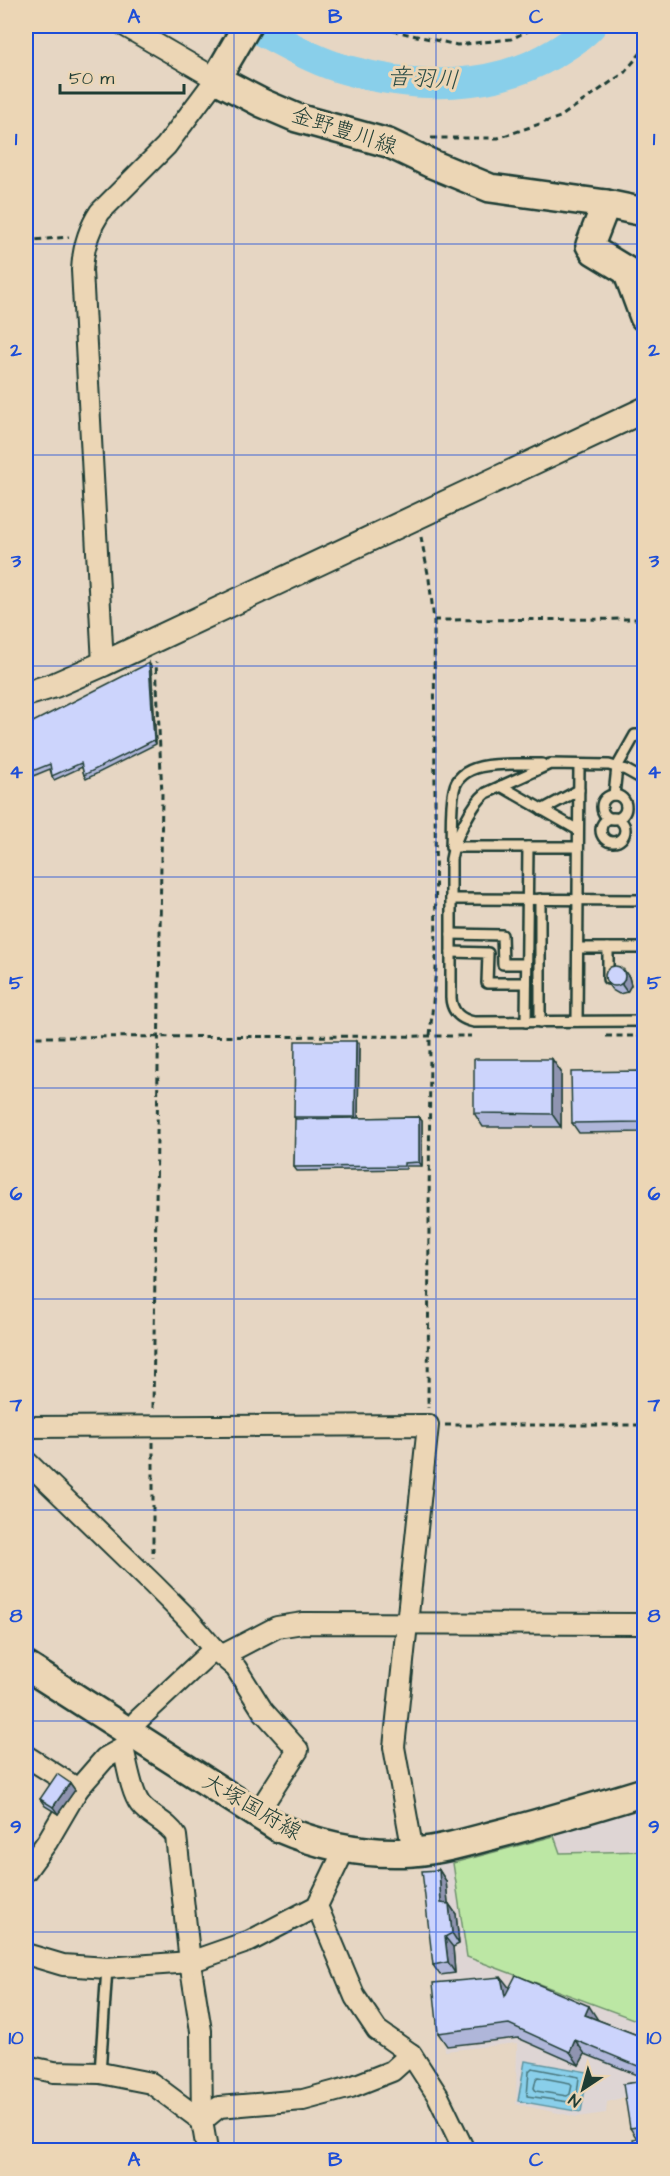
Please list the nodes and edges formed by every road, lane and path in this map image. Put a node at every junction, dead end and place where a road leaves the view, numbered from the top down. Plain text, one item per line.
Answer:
1 (124, 26) edge
2 (248, 26) edge
3 (372, 26) edge
4 (538, 26) edge
5 (645, 49) edge
6 (218, 75) junction
7 (429, 138) dead end
8 (606, 204) junction
9 (645, 212) edge
10 (88, 235) junction
11 (26, 238) edge
12 (645, 317) edge
13 (645, 410) edge
14 (417, 517) junction
15 (645, 619) edge
16 (434, 620) junction
17 (154, 639) junction
18 (103, 664) junction
19 (55, 685) junction
20 (26, 694) edge
21 (26, 703) edge
22 (645, 735) edge
23 (550, 764) junction
24 (579, 765) junction
25 (617, 767) junction
26 (645, 780) edge
27 (501, 786) junction
28 (579, 790) junction
29 (615, 795) junction
30 (542, 810) junction
31 (578, 830) junction
32 (454, 847) junction
33 (528, 847) junction
34 (578, 847) junction
35 (451, 859) junction
36 (451, 898) junction
37 (527, 899) junction
38 (540, 899) junction
39 (578, 899) junction
40 (645, 900) edge
41 (451, 934) junction
42 (578, 948) junction
43 (608, 948) junction
44 (645, 948) edge
45 (451, 952) junction
46 (526, 964) junction
47 (608, 980) edge
48 (526, 983) junction
49 (577, 1021) junction
50 (645, 1021) edge
51 (526, 1022) junction
52 (540, 1022) junction
53 (430, 1036) junction
54 (26, 1037) edge
55 (160, 1038) junction
56 (153, 1425) junction
57 (428, 1425) junction
58 (645, 1425) edge
59 (26, 1427) edge
60 (26, 1461) edge
61 (153, 1584) junction
62 (407, 1624) junction
63 (645, 1624) edge
64 (219, 1652) junction
65 (26, 1666) edge
66 (126, 1740) junction
67 (26, 1756) edge
68 (78, 1789) junction
69 (645, 1792) edge
70 (257, 1814) junction
71 (345, 1848) junction
72 (413, 1852) junction
73 (26, 1871) edge
74 (317, 1906) junction
75 (26, 1954) edge
76 (190, 1962) junction
77 (106, 1968) junction
78 (411, 2054) junction
79 (26, 2066) edge
80 (100, 2073) junction
81 (202, 2121) junction
82 (207, 2151) edge
83 (464, 2151) edge

1 - 6 street
2 - 6 main road
3 - 4 path
5 - 7 path
6 - 8 main road, 金野豊川線
6 - 10 street
8 - 9 main road, 金野豊川線
8 - 12 main road
10 - 11 path
10 - 18 street
13 - 14 street
14 - 16 path
14 - 17 street
15 - 16 path
16 - 53 path
17 - 18 street
17 - 55 path
18 - 19 street
19 - 20 street
19 - 21 street
22 - 25 lane
23 - 24 lane
23 - 27 lane
23 - 35 lane
24 - 25 lane
24 - 28 lane
25 - 26 lane
25 - 29 lane
27 - 30 lane
27 - 32 lane
28 - 30 lane
28 - 31 lane
29 - 29 lane
30 - 31 lane
31 - 34 lane
32 - 33 lane
32 - 35 lane
33 - 34 lane
33 - 37 lane
34 - 39 lane
35 - 36 lane
36 - 37 lane
36 - 41 lane
37 - 38 lane
37 - 46 lane
38 - 39 lane
38 - 52 lane
39 - 40 lane
39 - 42 lane
41 - 45 lane
41 - 46 lane
42 - 43 lane
42 - 49 lane
43 - 44 lane
43 - 47 lane
45 - 48 lane
45 - 51 lane
46 - 48 lane
48 - 51 lane
49 - 50 lane
49 - 52 lane
51 - 52 lane
53 - 55 path
53 - 57 path
54 - 55 path
55 - 56 path
56 - 57 street
56 - 59 street
56 - 61 path
57 - 58 path
57 - 62 street
60 - 61 street
61 - 64 street
62 - 63 street
62 - 64 street
62 - 72 street
64 - 66 street
64 - 70 street
65 - 66 main road, 大塚国府線
66 - 68 street
66 - 70 main road, 大塚国府線
66 - 76 street
67 - 68 street
68 - 73 street
69 - 72 main road, 大塚国府線
70 - 71 main road, 大塚国府線
71 - 72 main road, 大塚国府線
71 - 74 street
74 - 76 street
74 - 78 street
75 - 77 street
76 - 77 street
76 - 81 street
77 - 80 lane
78 - 81 street
78 - 83 street
79 - 80 street
80 - 81 street
81 - 82 street

